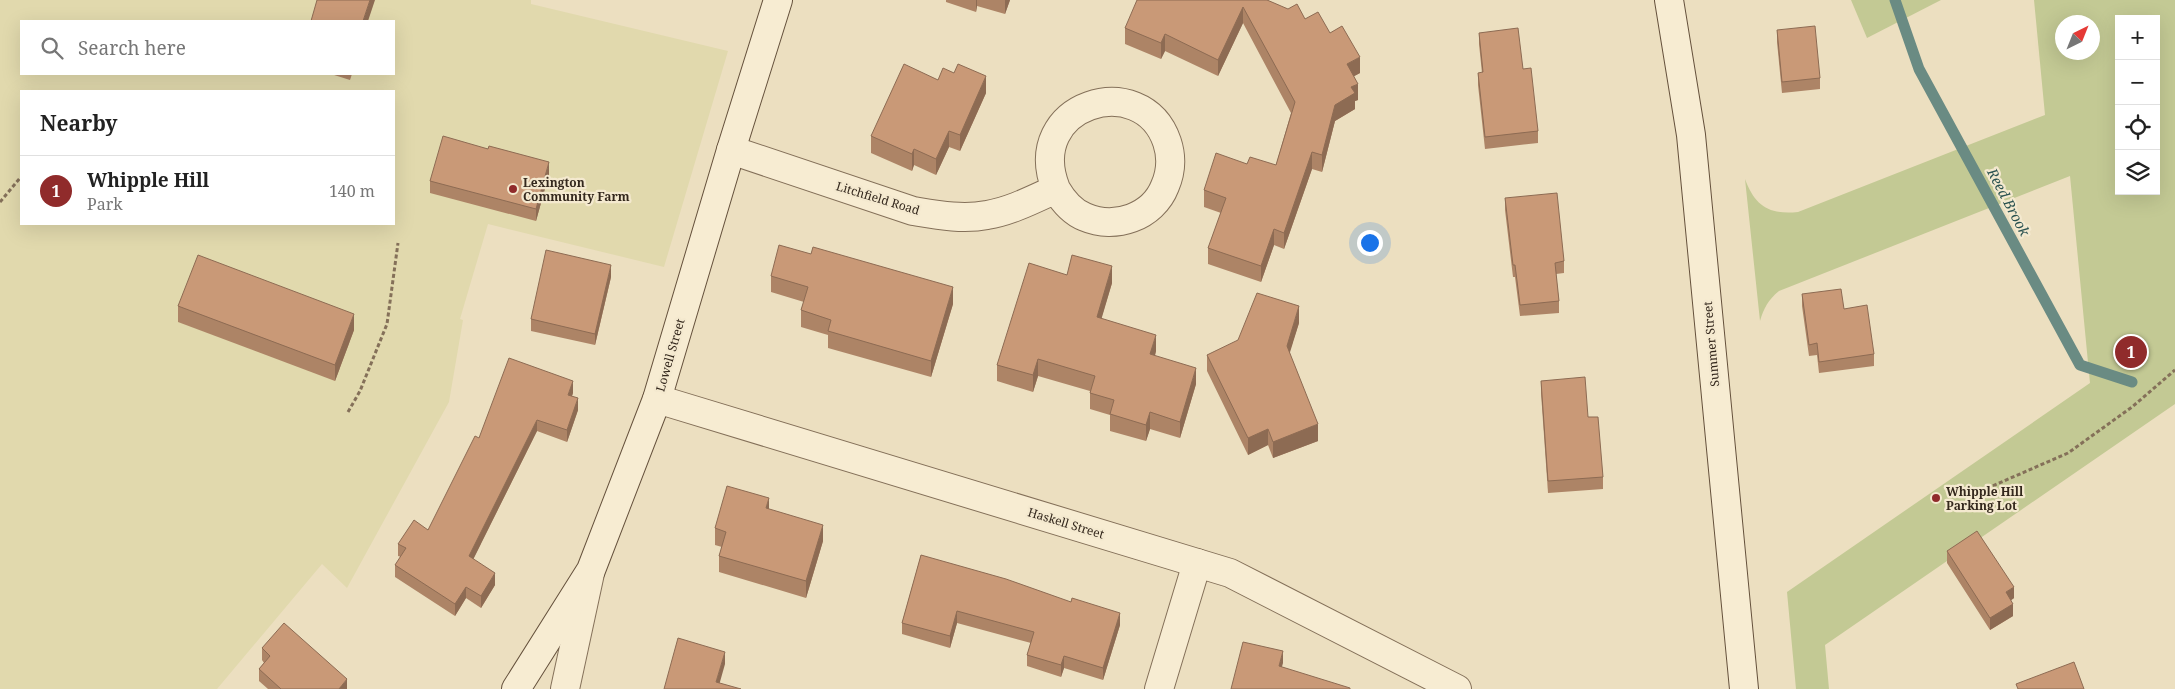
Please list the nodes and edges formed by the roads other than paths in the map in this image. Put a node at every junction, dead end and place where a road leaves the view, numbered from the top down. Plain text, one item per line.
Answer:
1 (778, 0) edge
2 (1669, 0) edge
3 (731, 150) junction
4 (1056, 189) junction
5 (657, 399) junction
6 (1197, 562) junction
7 (590, 570) junction
8 (516, 689) edge
9 (565, 689) edge
10 (1159, 689) edge
11 (1457, 689) edge
12 (1744, 689) edge

1 - 3 street, Lowell Street
2 - 12 street, Summer Street
3 - 4 street, Litchfield Road
3 - 5 street, Lowell Street
4 - 4 street
5 - 6 street, Haskell Street
5 - 7 street, Lowell Street
6 - 10 street
6 - 11 street, Haskell Street
7 - 8 street, Lowell Street
7 - 9 street

